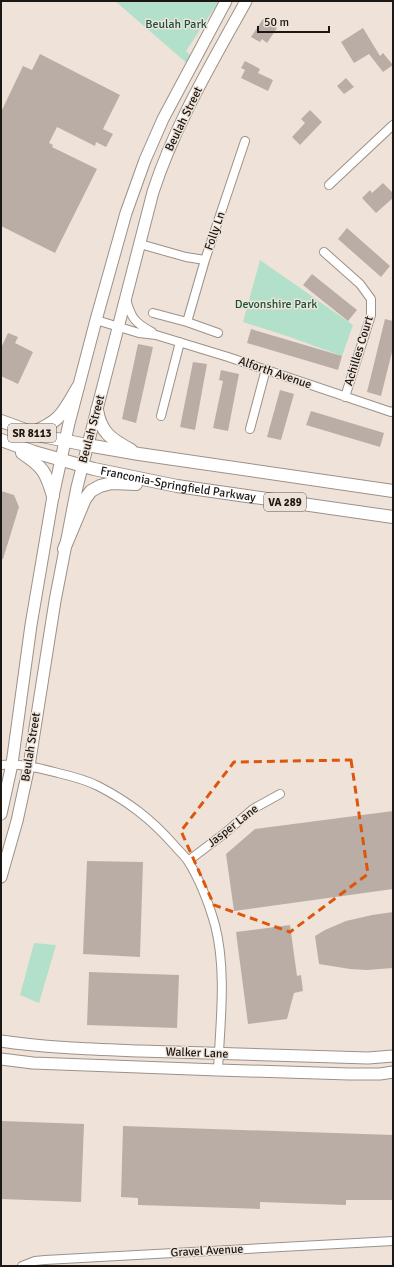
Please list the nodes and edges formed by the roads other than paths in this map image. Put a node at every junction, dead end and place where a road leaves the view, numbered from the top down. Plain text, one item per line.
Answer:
1 (226, 1) edge
2 (246, 1) edge
3 (393, 125) edge
4 (245, 141) dead end
5 (329, 185) dead end
6 (140, 244) junction
7 (324, 252) dead end
8 (205, 260) junction
9 (126, 298) junction
10 (152, 313) dead end
11 (96, 320) junction
12 (187, 322) junction
13 (118, 327) junction
14 (218, 333) dead end
15 (156, 335) junction
16 (180, 342) junction
17 (266, 369) junction
18 (78, 388) junction
19 (345, 397) junction
20 (97, 410) junction
21 (393, 411) edge
22 (161, 416) dead end
23 (1, 421) edge
24 (250, 430) dead end
25 (31, 433) junction
26 (65, 441) junction
27 (4, 442) edge
28 (87, 445) junction
29 (139, 454) junction
30 (60, 460) junction
31 (82, 466) junction
32 (176, 486) junction
33 (393, 491) edge
34 (53, 496) junction
35 (393, 517) edge
36 (64, 549) junction
37 (7, 764) edge
38 (29, 766) junction
39 (280, 794) dead end
40 (1, 814) edge
41 (188, 861) junction
42 (1, 877) edge
43 (1, 1041) edge
44 (219, 1054) junction
45 (393, 1056) edge
46 (1, 1059) edge
47 (218, 1070) junction
48 (393, 1072) edge
49 (393, 1240) edge
50 (22, 1266) edge

1 - 11 main road, Beulah Street
2 - 6 main road, Beulah Street
3 - 5 street
4 - 8 street, Folly Ln
6 - 8 street
6 - 9 main road, Beulah Street
7 - 19 street, Achilles Court
8 - 12 street, Folly Ln
9 - 13 main road, Beulah Street
9 - 15 street, Alforth Avenue
10 - 12 street
11 - 13 street, Alforth Avenue
11 - 18 main road, Beulah Street
12 - 14 street
13 - 15 street, Alforth Avenue
13 - 20 main road, Beulah Street
15 - 16 street, Alforth Avenue
16 - 17 street, Alforth Avenue
16 - 22 street
17 - 19 street, Alforth Avenue
17 - 24 street
18 - 25 main road
18 - 26 main road, Beulah Street
19 - 21 street, Alforth Avenue
20 - 28 main road, Beulah Street
20 - 29 main road
23 - 25 main road, SR 8113
25 - 26 main road, SR 8113
26 - 28 main road, SR 8113
26 - 30 main road, Beulah Street
27 - 30 main road, SR 8113
27 - 34 main road
28 - 29 main road, Franconia-Springfield Parkway / VA 289
28 - 31 main road, Beulah Street
29 - 33 main road, Franconia-Springfield Parkway / VA 289
30 - 31 main road, SR 8113
30 - 34 main road, Beulah Street
31 - 32 main road, Franconia-Springfield Parkway / VA 289
31 - 36 main road, Beulah Street
32 - 35 main road, Franconia-Springfield Parkway / VA 289
32 - 36 main road
34 - 37 main road, Beulah Street
36 - 38 main road, Beulah Street
37 - 38 street
37 - 40 main road, Beulah Street
38 - 41 street
38 - 42 main road, Beulah Street
39 - 41 street, Jasper Lane
41 - 44 street
43 - 44 main road, Walker Lane
44 - 45 main road, Walker Lane
44 - 47 street
46 - 47 main road, Walker Lane
47 - 48 main road, Walker Lane
49 - 50 street, Gravel Avenue

